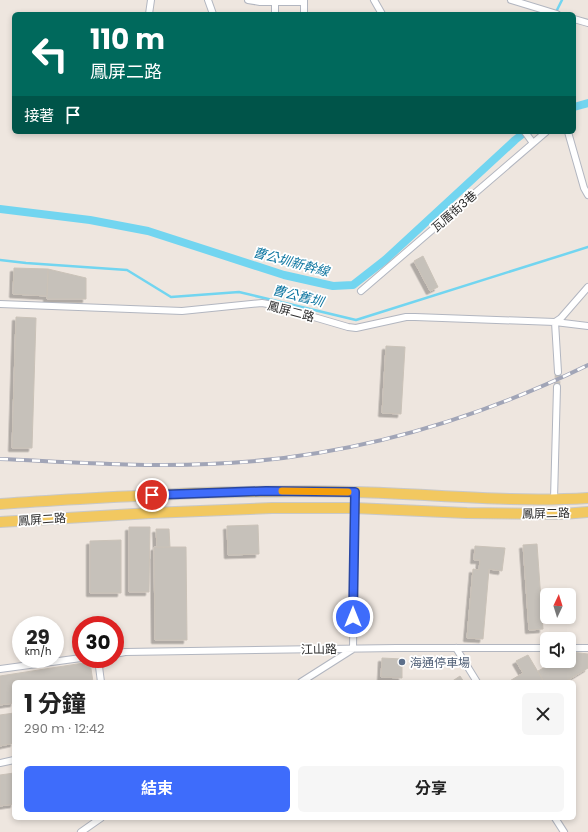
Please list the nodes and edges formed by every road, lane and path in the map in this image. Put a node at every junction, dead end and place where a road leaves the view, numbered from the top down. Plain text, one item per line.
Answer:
1 (151, 0) edge
2 (208, 0) edge
3 (248, 0) edge
4 (374, 0) edge
5 (511, 0) edge
6 (304, 1) edge
7 (275, 2) junction
8 (149, 12) edge
9 (212, 12) edge
10 (276, 12) edge
11 (304, 12) edge
12 (381, 12) edge
13 (550, 12) edge
14 (576, 20) edge
15 (588, 23) edge
16 (527, 134) edge
17 (543, 134) edge
18 (569, 134) edge
19 (532, 141) junction
20 (588, 195) edge
21 (588, 287) edge
22 (361, 291) dead end
23 (0, 304) edge
24 (555, 322) junction
25 (588, 326) edge
26 (558, 372) tunnel mouth
27 (557, 387) tunnel mouth
28 (355, 492) junction
29 (132, 496) junction
30 (588, 498) edge
31 (554, 499) junction
32 (0, 504) edge
33 (354, 508) junction
34 (588, 512) edge
35 (132, 514) junction
36 (0, 522) edge
37 (353, 648) junction
38 (456, 648) junction
39 (540, 648) edge
40 (576, 648) edge
41 (588, 648) edge
42 (124, 653) edge
43 (72, 659) edge
44 (99, 668) edge
45 (0, 669) edge
46 (101, 680) edge
47 (304, 680) edge
48 (476, 680) edge
49 (12, 760) edge
50 (0, 763) edge
51 (98, 820) edge
52 (556, 820) edge
53 (81, 832) edge
54 (564, 832) edge

1 - 8 street
2 - 9 street
3 - 7 street
4 - 12 street
5 - 13 street
6 - 7 street
6 - 11 street
7 - 10 street
14 - 15 street
16 - 19 street
17 - 19 street, 瓦厝街3巷
18 - 20 street
19 - 22 street, 瓦厝街3巷
21 - 24 street
23 - 24 street, 鳳屏二路
24 - 25 street, 鳳屏二路
24 - 26 street
27 - 31 street
28 - 29 main road, 鳳屏二路
28 - 31 main road, 鳳屏二路
28 - 33 street
29 - 32 main road, 鳳屏二路
29 - 35 main road
30 - 31 main road, 鳳屏二路
33 - 34 main road, 鳳屏二路
33 - 35 main road, 鳳屏二路
33 - 37 street
35 - 36 main road, 鳳屏二路
37 - 38 street, 江山路
37 - 42 street, 江山路
37 - 47 street
38 - 39 street, 江山路
38 - 48 street
40 - 41 street
43 - 45 street
44 - 46 street
49 - 50 street
51 - 53 street
52 - 54 street

